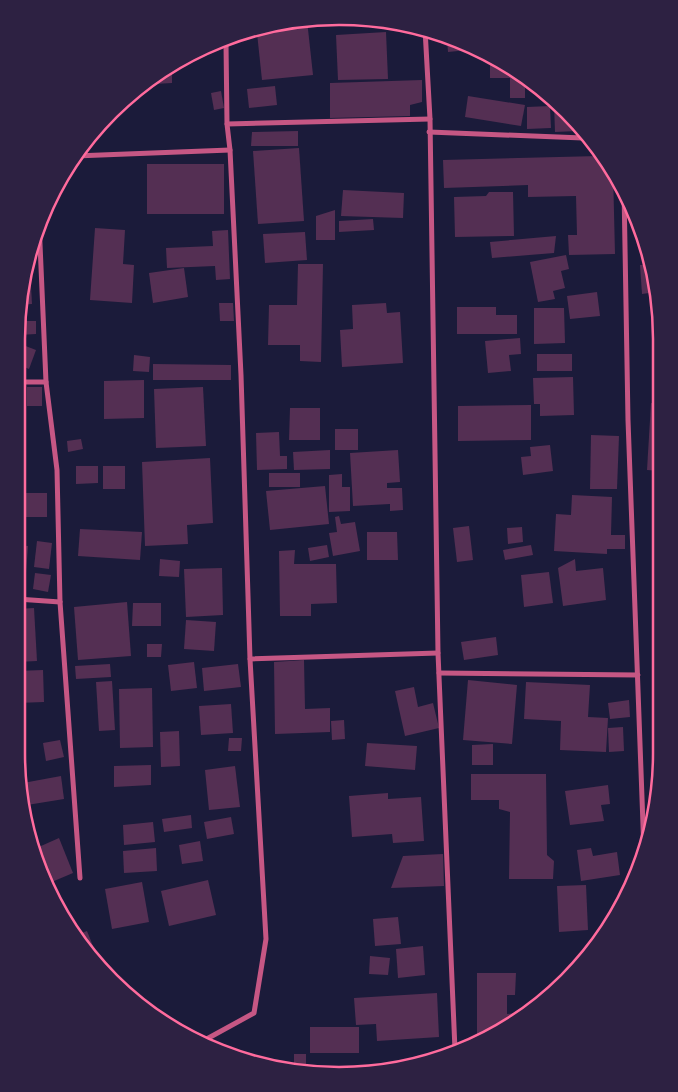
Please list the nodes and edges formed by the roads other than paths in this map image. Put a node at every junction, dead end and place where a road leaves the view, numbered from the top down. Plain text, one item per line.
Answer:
1 (425, 38) edge
2 (226, 46) edge
3 (430, 119) junction
4 (227, 124) junction
5 (429, 132) junction
6 (580, 138) edge
7 (230, 150) junction
8 (85, 156) edge
9 (625, 210) edge
10 (40, 245) edge
11 (25, 382) edge
12 (46, 382) junction
13 (25, 600) edge
14 (60, 602) junction
15 (438, 653) junction
16 (250, 659) junction
17 (439, 673) junction
18 (638, 675) junction
19 (643, 829) edge
20 (80, 878) dead end
21 (208, 1038) edge
22 (455, 1045) edge

1 - 3 street
2 - 4 street
3 - 4 street
3 - 5 street
4 - 7 street
5 - 6 street
5 - 15 street
7 - 8 street
7 - 16 street
9 - 18 street
10 - 12 street
11 - 12 street
12 - 14 street
13 - 14 street
14 - 20 street
15 - 16 street
15 - 17 street
16 - 21 street
17 - 18 street
17 - 22 street
18 - 19 street

